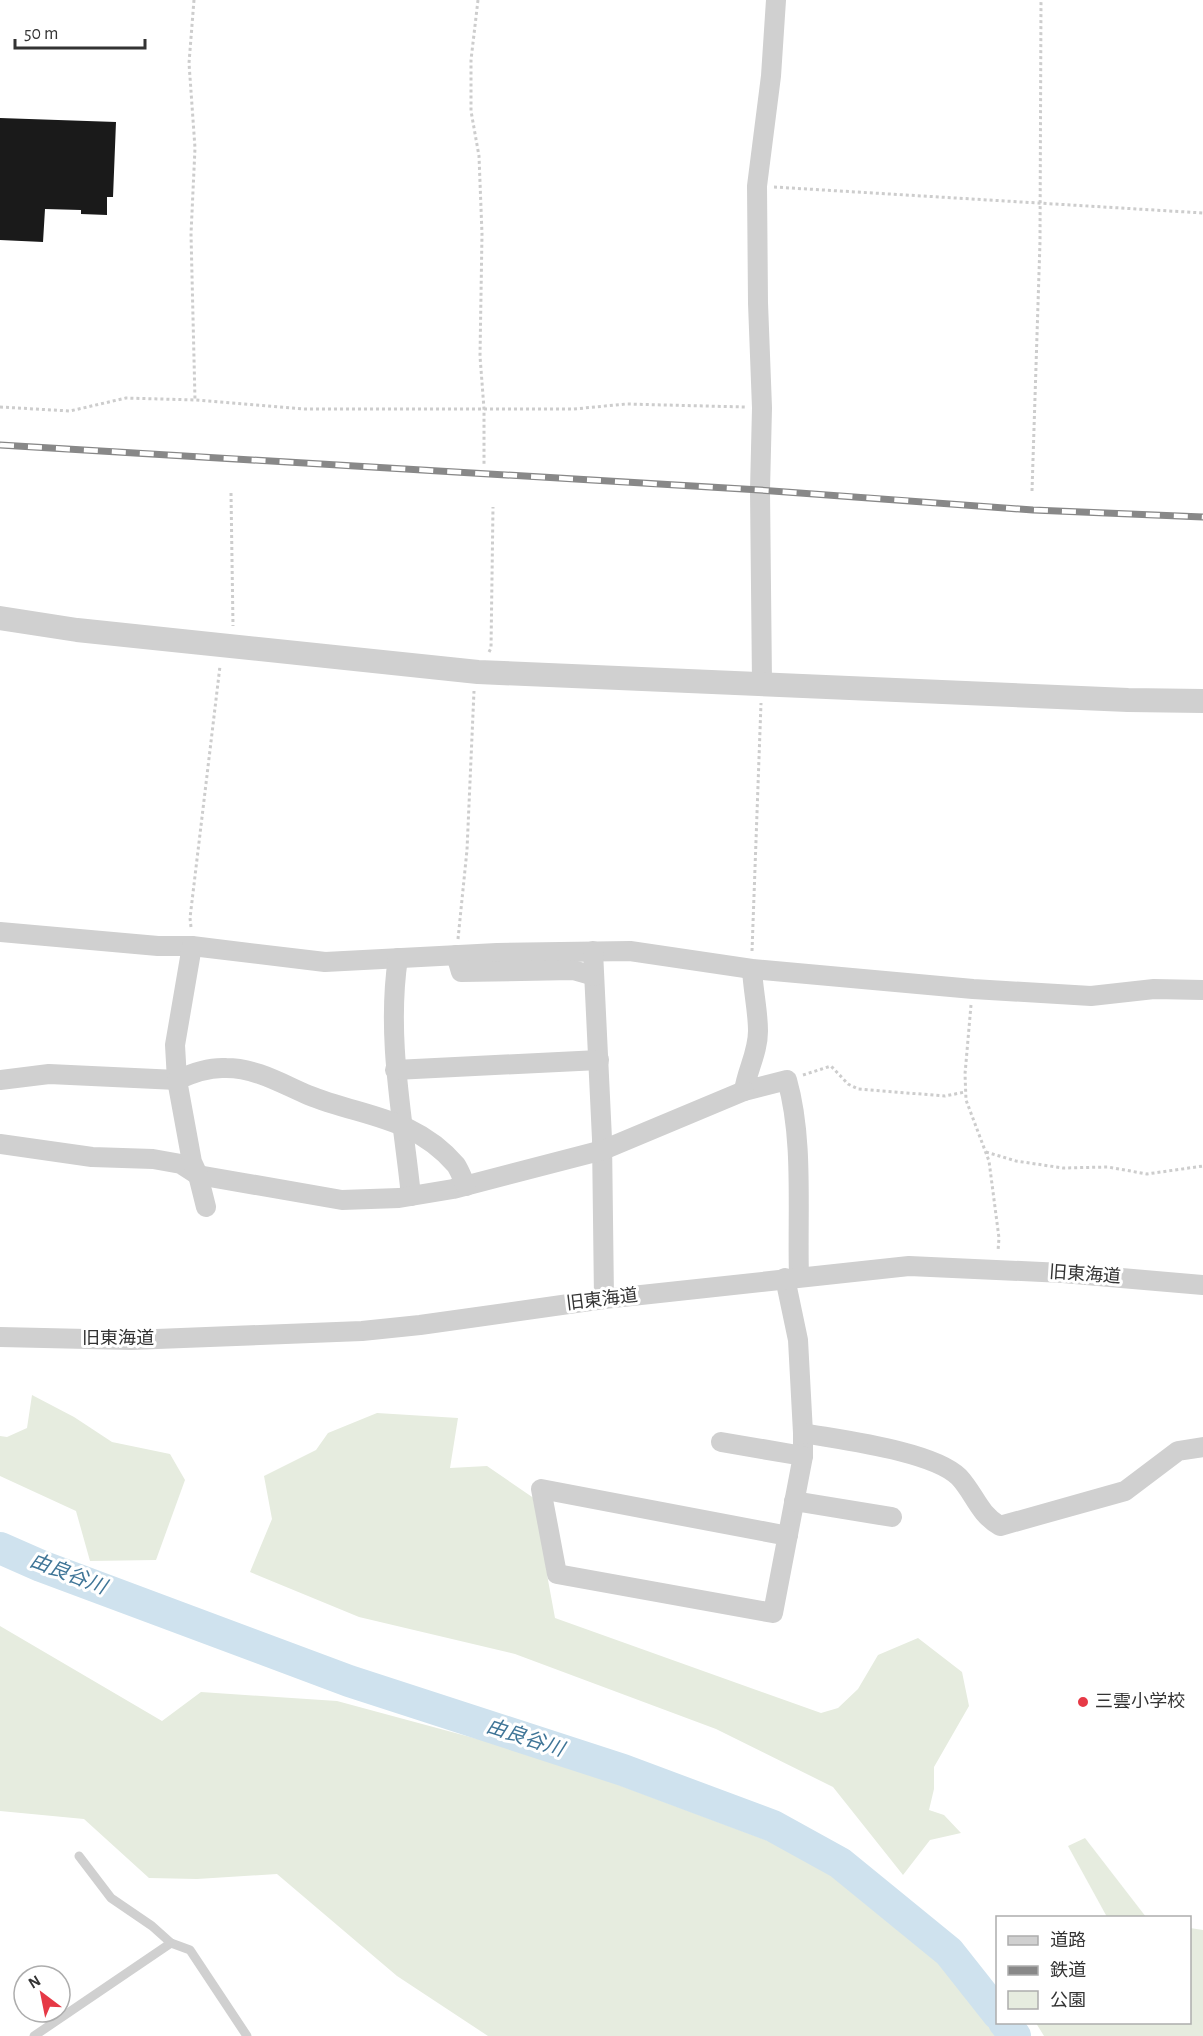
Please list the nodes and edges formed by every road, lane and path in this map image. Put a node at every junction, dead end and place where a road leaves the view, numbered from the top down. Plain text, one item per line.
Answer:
1 (194, 0) edge
2 (478, 0) edge
3 (776, 0) edge
4 (1041, 0) edge
5 (757, 186) junction
6 (1039, 203) junction
7 (1203, 213) edge
8 (195, 400) junction
9 (0, 406) edge
10 (762, 408) junction
11 (484, 409) junction
12 (484, 464) dead end
13 (1032, 491) dead end
14 (231, 493) dead end
15 (493, 507) dead end
16 (0, 618) edge
17 (224, 645) junction
18 (478, 672) junction
19 (762, 683) junction
20 (1203, 701) edge
21 (0, 932) edge
22 (192, 946) junction
23 (593, 951) junction
24 (456, 955) junction
25 (398, 958) junction
26 (752, 969) junction
27 (594, 976) junction
28 (973, 988) junction
29 (1203, 990) edge
30 (598, 1060) junction
31 (395, 1070) junction
32 (0, 1080) edge
33 (177, 1080) junction
34 (787, 1080) junction
35 (744, 1091) junction
36 (966, 1092) junction
37 (404, 1125) junction
38 (0, 1144) edge
39 (603, 1150) junction
40 (986, 1152) junction
41 (1203, 1166) edge
42 (198, 1175) junction
43 (466, 1186) junction
44 (411, 1196) junction
45 (206, 1207) dead end
46 (997, 1269) junction
47 (792, 1277) junction
48 (1203, 1285) edge
49 (604, 1299) junction
50 (0, 1337) edge
51 (803, 1433) junction
52 (721, 1442) dead end
53 (1203, 1447) edge
54 (803, 1456) junction
55 (794, 1501) junction
56 (892, 1517) dead end
57 (788, 1536) junction
58 (79, 1856) dead end
59 (171, 1943) junction
60 (34, 2036) edge
61 (247, 2036) edge

1 - 8 path
2 - 11 path
3 - 5 street
4 - 6 path
5 - 6 path
5 - 10 street
6 - 7 path
6 - 13 path
8 - 9 path
8 - 11 path
10 - 11 path
10 - 19 street
11 - 12 path
14 - 17 path
15 - 18 path
16 - 17 street
17 - 18 street
17 - 22 path
18 - 19 street
18 - 24 path
19 - 20 street
19 - 26 path
21 - 22 street
22 - 25 street
22 - 33 street
23 - 24 street
23 - 26 street
23 - 27 street
24 - 25 street
24 - 27 street
25 - 31 street
26 - 28 street
26 - 35 street
27 - 30 street
28 - 29 street
28 - 36 path
30 - 31 street
30 - 39 street
31 - 37 street
32 - 33 street
33 - 37 street
33 - 42 street
34 - 35 street
34 - 36 path
34 - 47 street
35 - 39 street
36 - 40 path
37 - 43 street
37 - 44 street
38 - 42 street
39 - 43 street
39 - 49 street
40 - 41 path
40 - 46 path
42 - 44 street
42 - 45 street
43 - 44 street
46 - 47 street, 旧東海道
46 - 48 street, 旧東海道
47 - 49 street, 旧東海道
47 - 51 street
49 - 50 street, 旧東海道
51 - 53 street
51 - 54 street
52 - 54 street
54 - 55 street
55 - 56 street
55 - 57 street
57 - 57 street
58 - 59 lane
59 - 60 lane
59 - 61 lane

